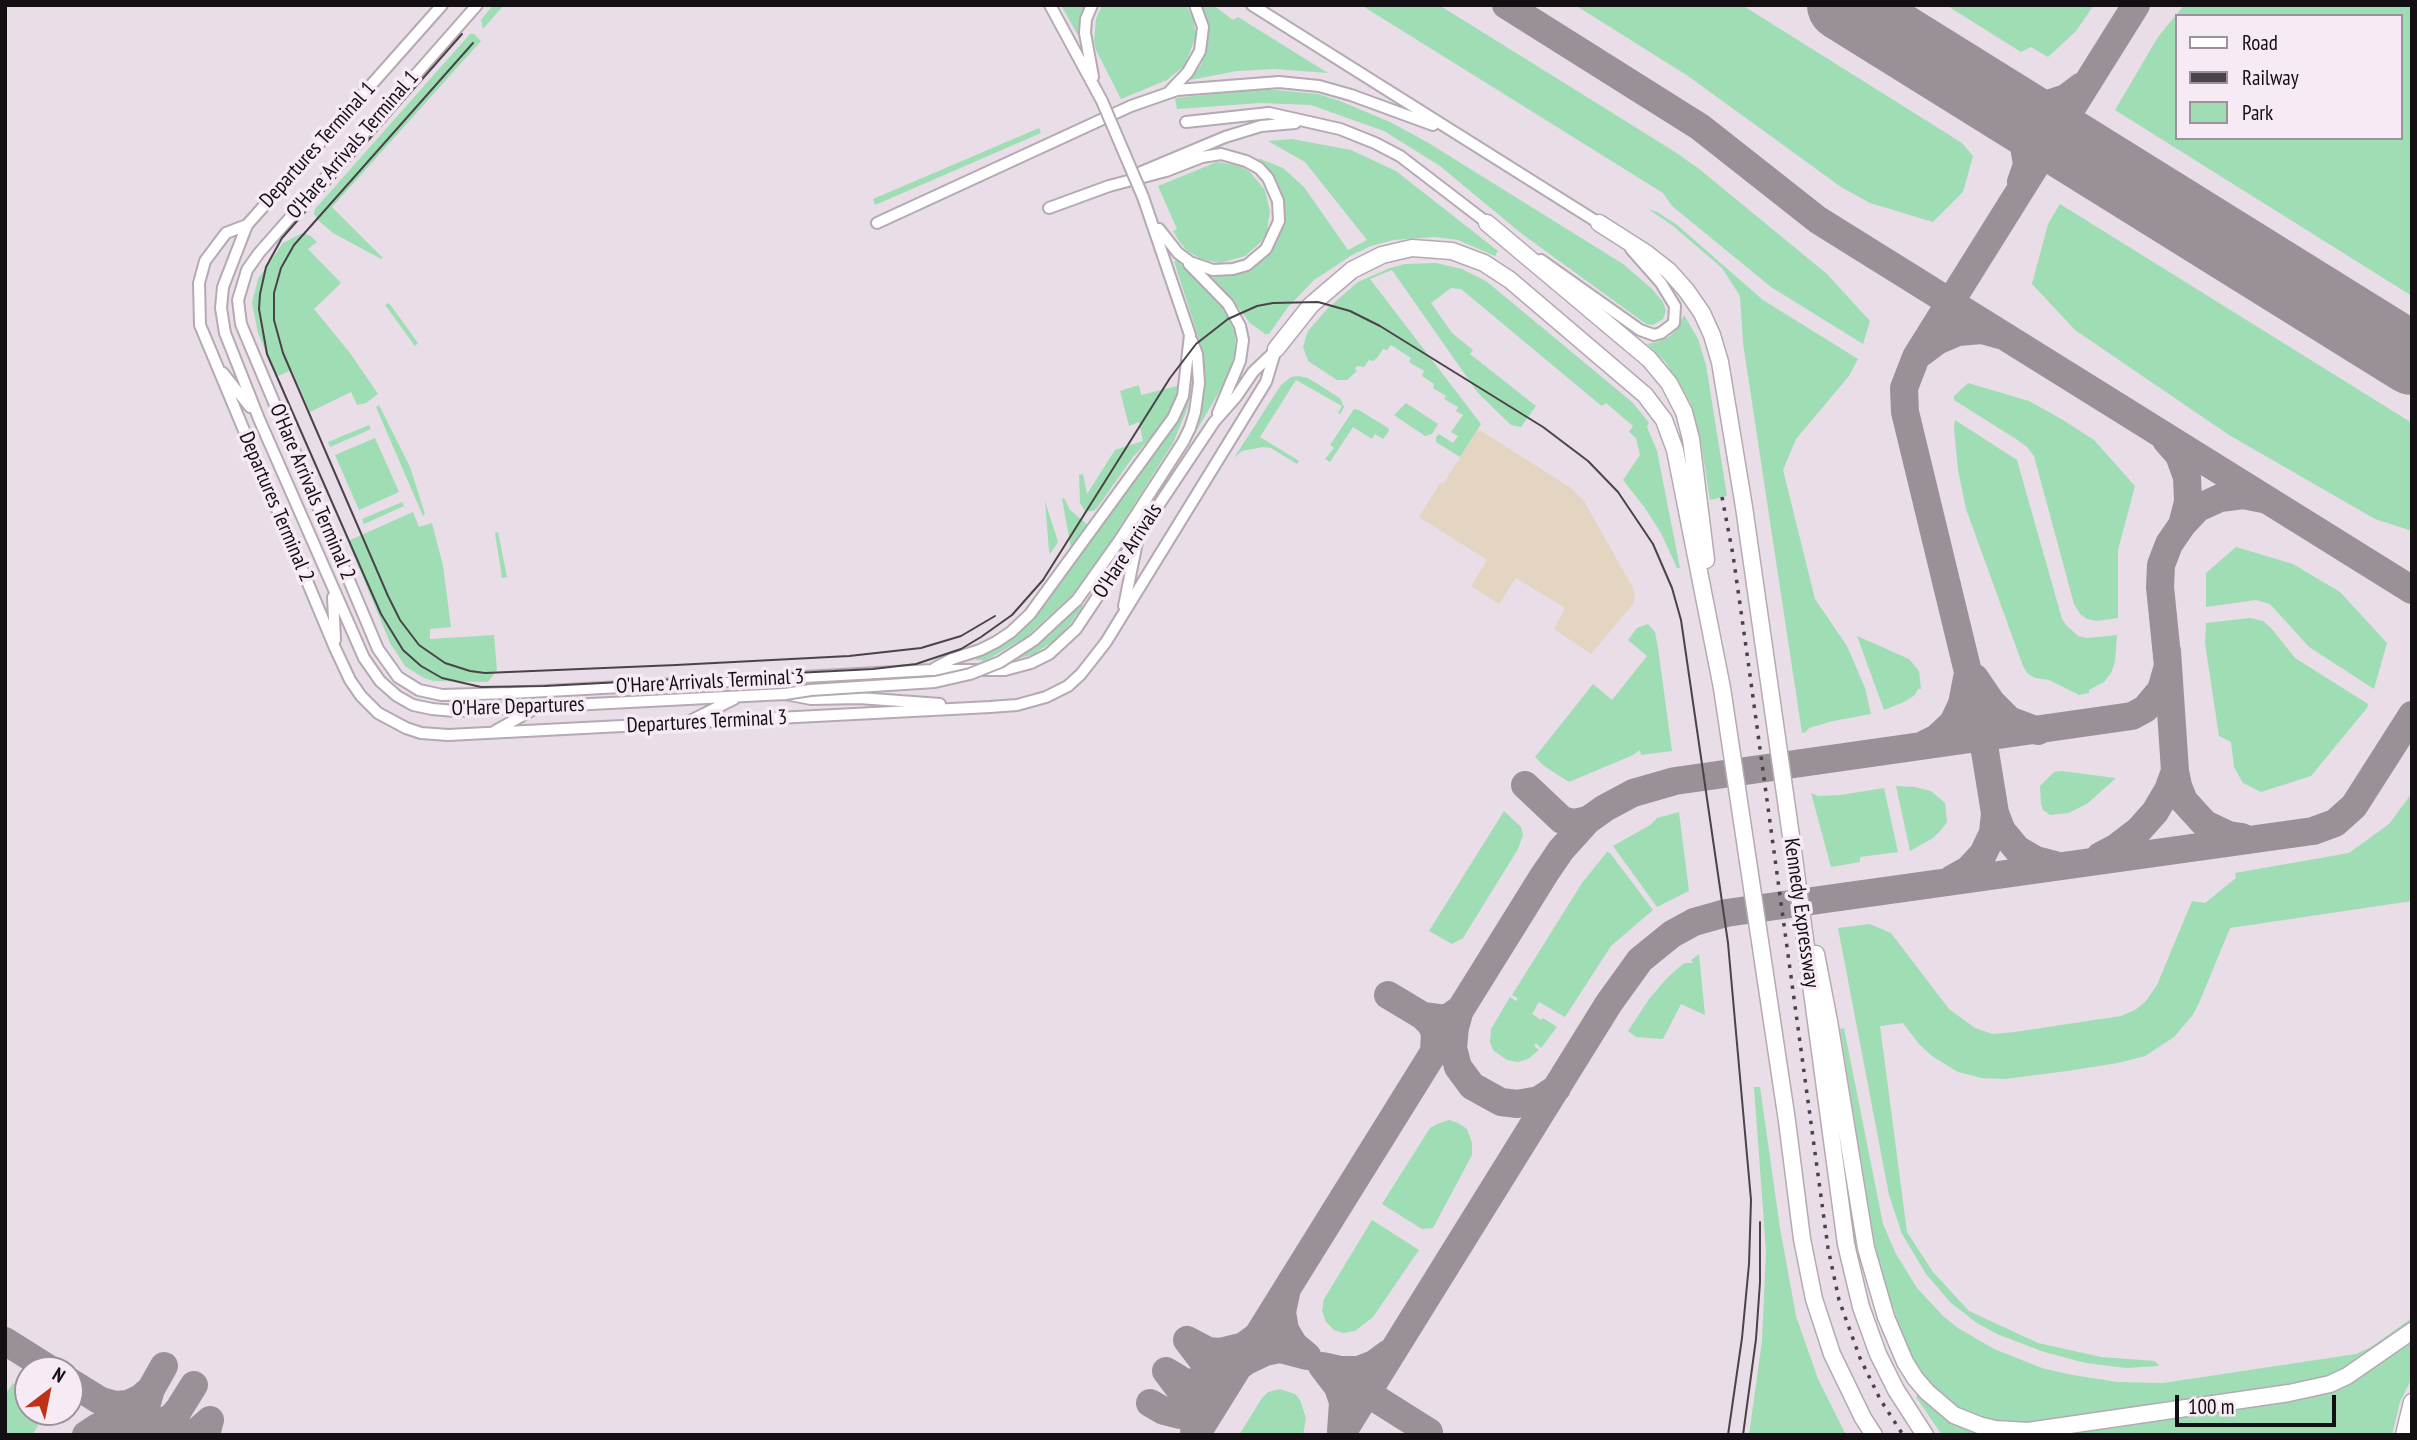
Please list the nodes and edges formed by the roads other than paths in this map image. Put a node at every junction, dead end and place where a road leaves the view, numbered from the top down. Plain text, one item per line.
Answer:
1 (442, 5) edge
2 (477, 5) edge
3 (1050, 5) edge
4 (1092, 5) edge
5 (1195, 5) edge
6 (1252, 5) edge
7 (1095, 87) junction
8 (1169, 92) junction
9 (1186, 122) dead end
10 (1340, 129) junction
11 (1468, 141) junction
12 (1097, 190) junction
13 (1049, 208) dead end
14 (1151, 215) junction
15 (877, 223) dead end
16 (1487, 223) junction
17 (1599, 223) junction
18 (247, 225) junction
19 (1178, 253) junction
20 (199, 282) joint
21 (239, 291) joint
22 (1190, 335) junction
23 (1276, 349) junction
24 (213, 360) junction
25 (259, 419) junction
26 (1214, 422) junction
27 (1138, 536) junction
28 (333, 591) junction
29 (1123, 615) junction
30 (1712, 636) junction
31 (335, 648) junction
32 (932, 670) junction
33 (406, 683) joint
34 (785, 694) junction
35 (738, 696) junction
36 (538, 707) junction
37 (990, 707) junction
38 (385, 717) joint
39 (686, 723) junction
40 (493, 733) junction
41 (1791, 836) junction
42 (2412, 1331) edge
43 (2412, 1402) edge
44 (1863, 1418) junction
45 (1867, 1435) edge
46 (1874, 1435) edge
47 (1925, 1435) edge
48 (2404, 1435) edge

1 - 18 street, Departures Terminal 1
2 - 21 street, O'Hare Arrivals Terminal 1
3 - 7 street
4 - 7 street
5 - 8 street
6 - 11 street
7 - 14 street, bridge
8 - 11 street
8 - 15 street
9 - 10 street
10 - 12 street
10 - 16 street
11 - 17 street
12 - 13 street
12 - 19 street
14 - 19 street
14 - 22 street
16 - 17 street
16 - 30 highway
17 - 41 highway, Kennedy Expressway
18 - 20 street, Departures Terminal 1
18 - 25 street, O'Hare Departures
19 - 26 street
20 - 24 street, Departures Terminal 2
21 - 33 street, O'Hare Arrivals Terminal 2
22 - 32 street
22 - 34 street, bridge
23 - 26 street, O'Hare Arrivals
23 - 29 street
23 - 30 highway
24 - 25 street
24 - 31 street, Departures Terminal 2
25 - 28 street, O'Hare Departures
26 - 27 street, O'Hare Arrivals
27 - 29 street
27 - 32 street, O'Hare Arrivals
28 - 31 street
28 - 36 street, O'Hare Departures
29 - 37 street
30 - 44 highway
31 - 38 street, Departures Terminal 2
32 - 33 street, O'Hare Arrivals Terminal 3
34 - 35 street, O'Hare Departures
34 - 37 street, O'Hare Departures
35 - 36 street, O'Hare Departures
35 - 39 street
36 - 40 street
37 - 39 street, Departures Terminal 3
38 - 40 street, Departures Terminal 3
39 - 40 street, Departures Terminal 3
41 - 42 highway
41 - 47 highway, Kennedy Expressway
43 - 48 highway
44 - 45 highway
44 - 46 highway

